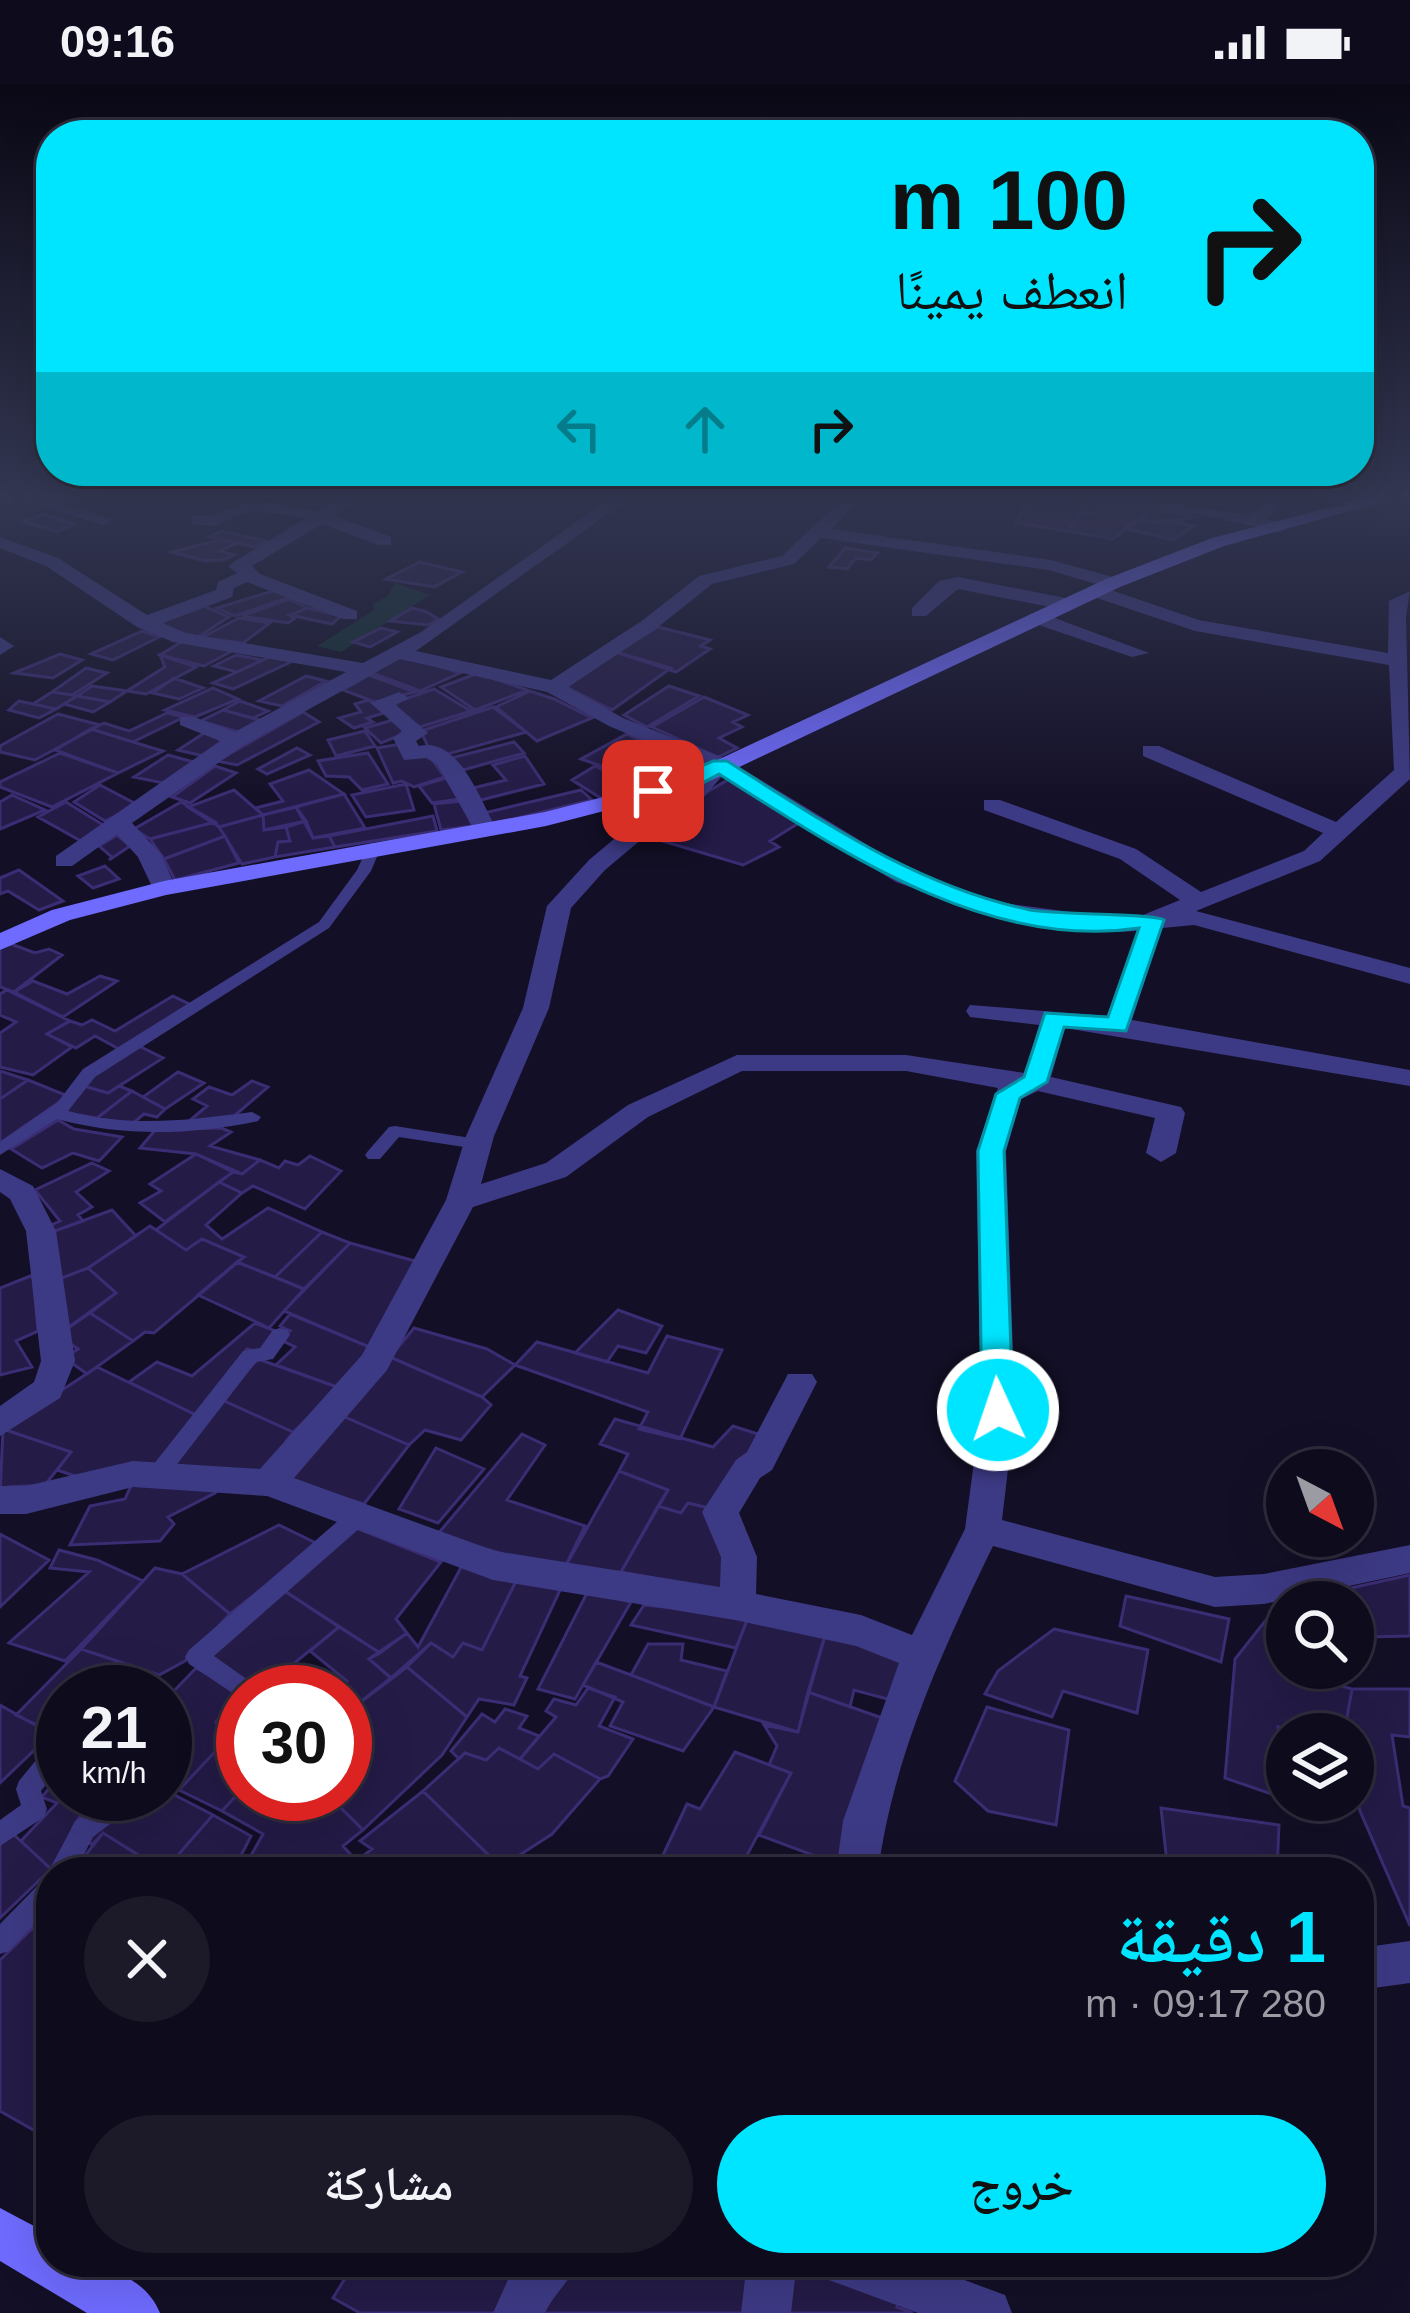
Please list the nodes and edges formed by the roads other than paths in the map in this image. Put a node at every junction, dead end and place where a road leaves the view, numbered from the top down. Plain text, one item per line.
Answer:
1 (109, 600) edge
2 (209, 600) edge
3 (311, 600) edge
4 (479, 600) edge
5 (681, 600) edge
6 (932, 600) edge
7 (1046, 600) edge
8 (1075, 600) edge
9 (1135, 600) edge
10 (1406, 600) edge
11 (1066, 604) junction
12 (920, 612) dead end
13 (350, 615) dead end
14 (1036, 618) junction
15 (144, 623) junction
16 (394, 652) junction
17 (1139, 653) dead end
18 (1400, 661) junction
19 (361, 669) junction
20 (554, 687) junction
21 (399, 698) dead end
22 (187, 721) dead end
23 (236, 740) junction
24 (1151, 751) dead end
25 (720, 765) junction
26 (1407, 773) edge
27 (992, 805) dead end
28 (120, 824) junction
29 (484, 830) junction
30 (1342, 833) junction
31 (374, 847) junction
32 (64, 861) dead end
33 (164, 888) junction
34 (1197, 900) junction
35 (1153, 920) junction
36 (0, 942) edge
37 (1410, 976) edge
38 (980, 1011) dead end
39 (1053, 1018) junction
40 (1117, 1025) junction
41 (1410, 1078) edge
42 (1034, 1082) junction
43 (54, 1114) junction
44 (252, 1117) dead end
45 (477, 1144) junction
46 (0, 1150) edge
47 (1161, 1153) dead end
48 (374, 1155) dead end
49 (0, 1178) edge
50 (461, 1200) junction
51 (280, 1335) dead end
52 (800, 1382) dead end
53 (0, 1423) edge
54 (157, 1475) junction
55 (269, 1483) junction
56 (0, 1500) edge
57 (361, 1514) junction
58 (983, 1529) junction
59 (1410, 1559) edge
60 (735, 1605) junction
61 (921, 1655) junction
62 (216, 1670) edge
63 (36, 1780) edge
64 (94, 1821) edge
65 (0, 1835) edge
66 (70, 1857) edge
67 (858, 1857) edge
68 (36, 1905) edge
69 (0, 1942) edge
70 (1410, 1962) edge
71 (1374, 1967) edge
72 (3, 2240) edge
73 (36, 2258) edge
74 (70, 2277) edge
75 (536, 2277) edge
76 (770, 2277) edge
77 (888, 2277) edge
78 (135, 2313) edge
79 (518, 2313) edge
80 (766, 2313) edge
81 (987, 2313) edge

1 - 15 street
2 - 15 street
3 - 13 street
4 - 16 street
5 - 20 street
6 - 12 street
7 - 11 street
8 - 11 main road
9 - 18 street
10 - 18 street
11 - 14 main road
14 - 17 street
14 - 25 main road
15 - 19 street
16 - 19 street
16 - 20 street
18 - 26 street
19 - 23 street
20 - 25 street
21 - 29 street
22 - 23 street
23 - 28 street
24 - 30 street
25 - 29 main road
25 - 35 street
25 - 45 street
26 - 30 street
27 - 34 street
28 - 32 street
28 - 33 street
29 - 31 main road
30 - 34 street
31 - 33 main road
31 - 43 lane
33 - 36 main road
34 - 35 street
35 - 37 street
35 - 40 street
38 - 39 street
39 - 40 street
39 - 42 street
40 - 41 street
42 - 47 street
42 - 50 street
42 - 58 street
43 - 44 lane
43 - 46 lane
45 - 48 lane
45 - 50 street
49 - 53 street
50 - 55 street
51 - 54 lane
52 - 60 street
54 - 55 street
54 - 56 street
55 - 57 street
57 - 60 street
57 - 62 lane
58 - 59 street
58 - 61 street
60 - 61 street
61 - 67 street
63 - 65 lane
64 - 66 lane
68 - 69 lane
70 - 71 street
72 - 73 main road
74 - 78 main road
75 - 79 street
76 - 80 street
77 - 81 street

